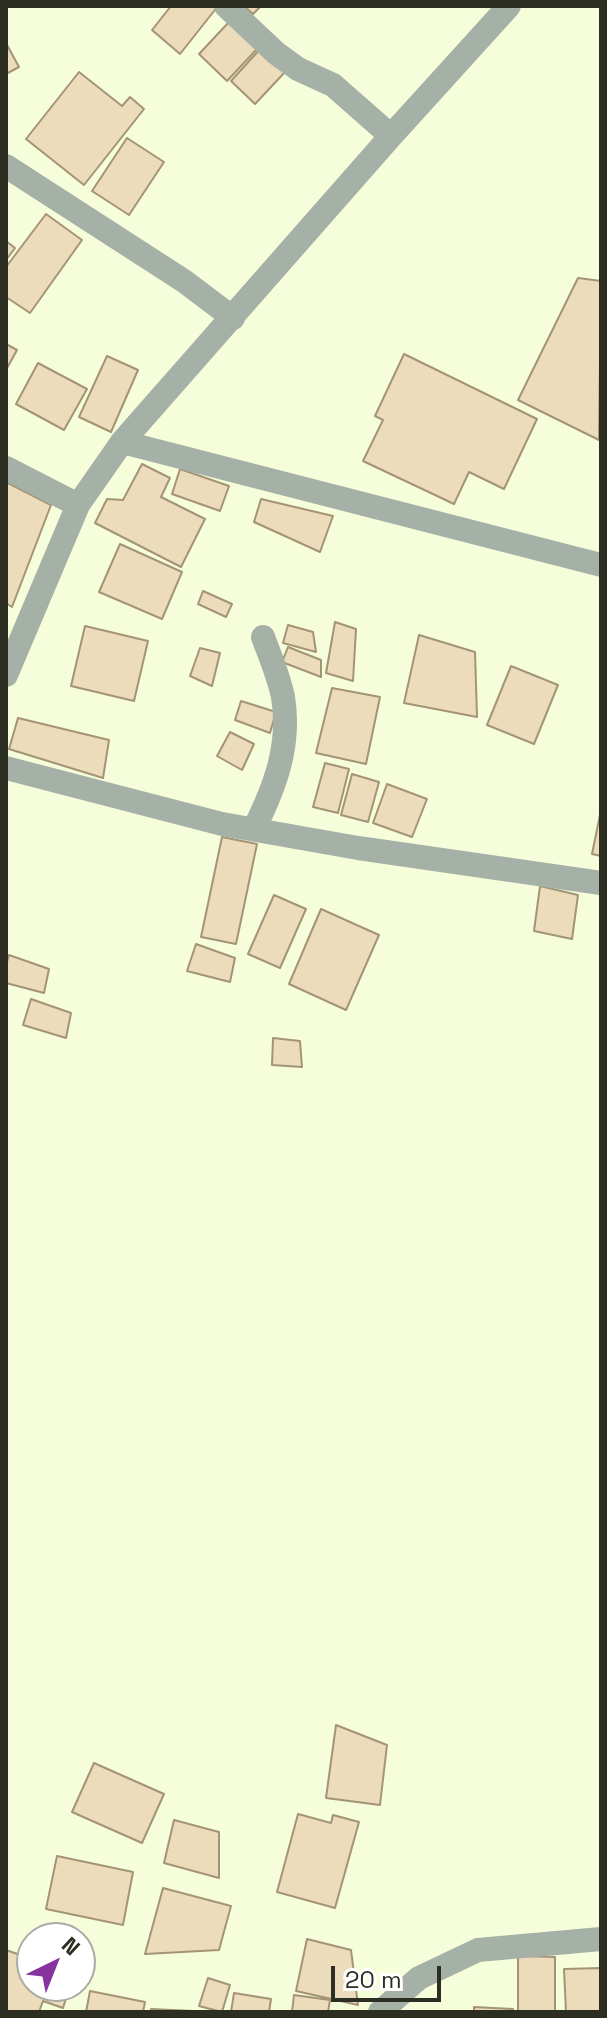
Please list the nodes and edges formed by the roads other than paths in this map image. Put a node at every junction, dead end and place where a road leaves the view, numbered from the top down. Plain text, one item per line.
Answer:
1 (226, 6) edge
2 (498, 10) edge
3 (391, 136) junction
4 (6, 166) edge
5 (233, 318) junction
6 (122, 442) junction
7 (6, 468) edge
8 (78, 505) junction
9 (601, 565) edge
10 (263, 637) dead end
11 (6, 675) edge
12 (6, 768) edge
13 (254, 829) junction
14 (601, 883) edge
15 (601, 1939) edge
16 (380, 2012) edge

1 - 3 street
2 - 3 street
3 - 5 street
4 - 5 street
5 - 6 street
6 - 8 street
6 - 9 street
7 - 8 street
8 - 11 street
10 - 13 street
12 - 13 street
13 - 14 street
15 - 16 street

